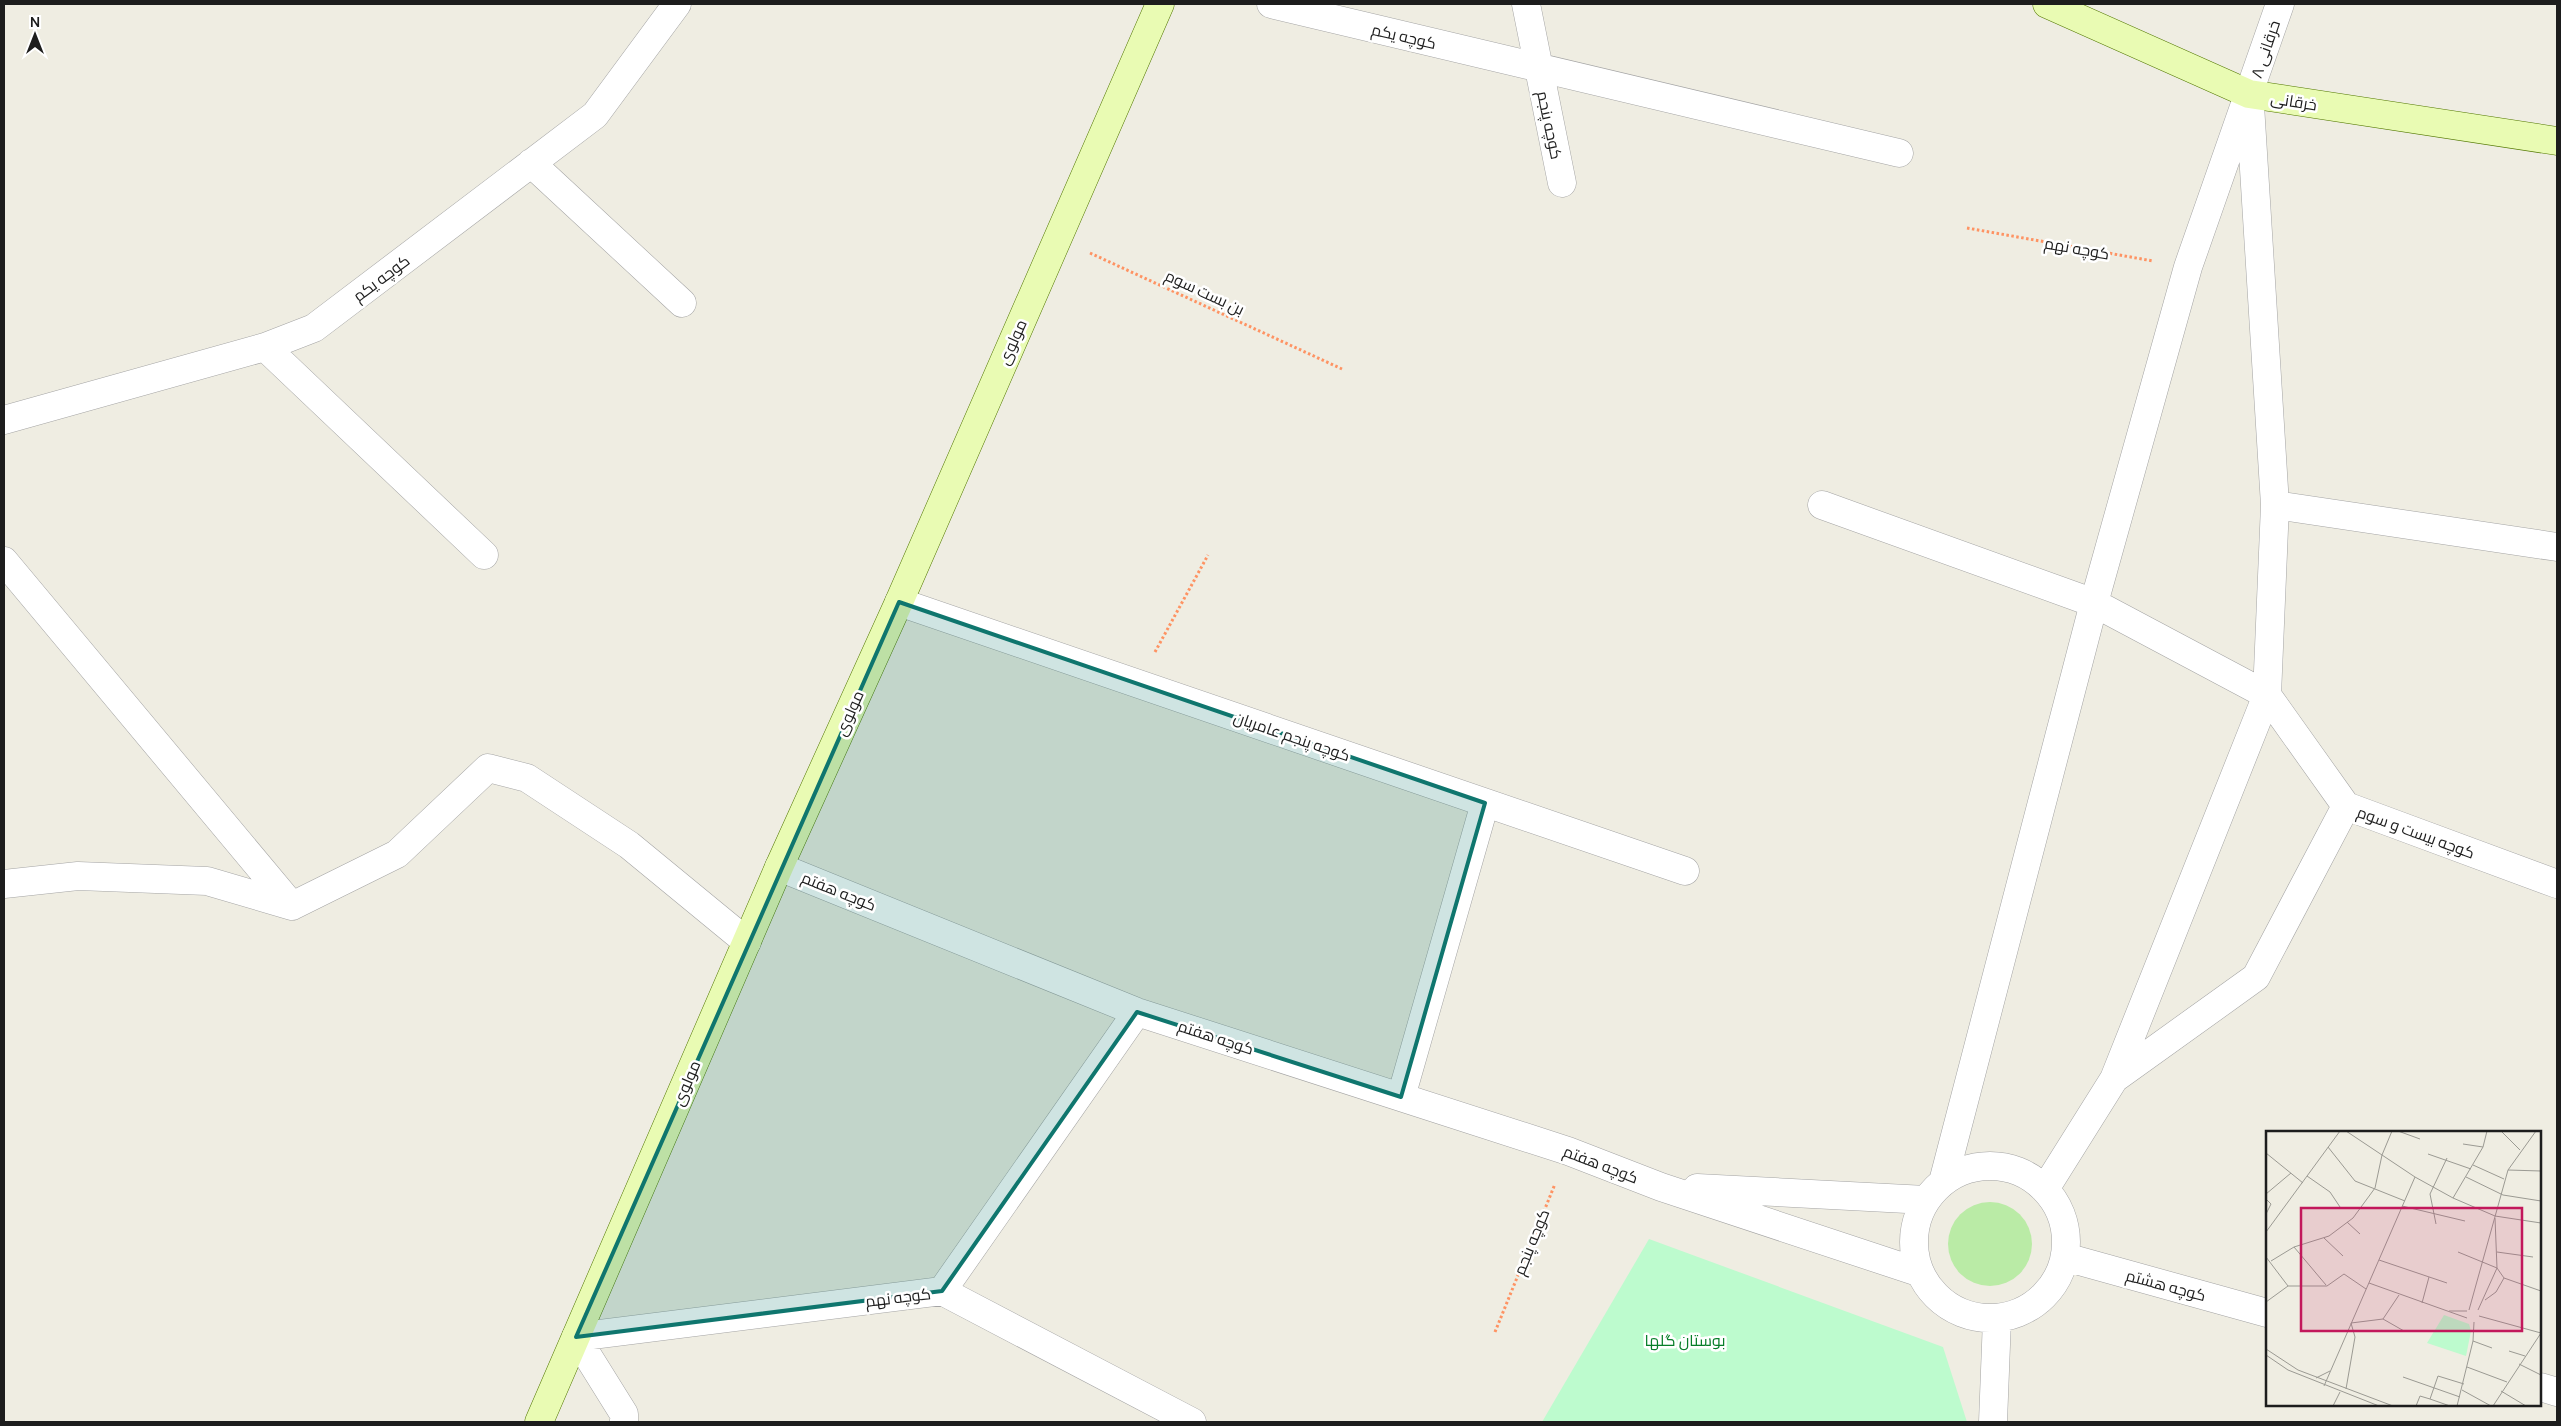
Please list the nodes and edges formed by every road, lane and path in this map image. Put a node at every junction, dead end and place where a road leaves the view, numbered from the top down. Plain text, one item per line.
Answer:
1 (677, 4) edge
2 (1160, 4) edge
3 (1271, 4) edge
4 (1526, 4) edge
5 (2047, 4) edge
6 (2280, 4) edge
7 (1538, 68) junction
8 (2250, 94) junction
9 (2557, 141) edge
10 (1899, 153) dead end
11 (531, 162) junction
12 (1562, 183) dead end
13 (1967, 228) dead end
14 (1057, 238) junction
15 (2188, 267) junction
16 (682, 303) dead end
17 (265, 347) junction
18 (1342, 369) dead end
19 (4, 420) edge
20 (1822, 505) dead end
21 (2275, 505) junction
22 (2557, 548) edge
23 (484, 555) dead end
24 (1208, 555) dead end
25 (4, 561) edge
26 (899, 602) junction
27 (2094, 603) junction
28 (1138, 684) junction
29 (2267, 695) junction
30 (1485, 803) junction
31 (2346, 806) junction
32 (779, 867) junction
33 (1685, 871) dead end
34 (4, 884) edge
35 (2557, 884) edge
36 (292, 906) junction
37 (746, 942) junction
38 (1137, 1012) junction
39 (2114, 1079) junction
40 (1401, 1097) junction
41 (1568, 1151) junction
42 (1660, 1187) junction
43 (2045, 1189) junction
44 (1934, 1191) junction
45 (2065, 1257) junction
46 (1918, 1272) junction
47 (942, 1291) junction
48 (2266, 1312) edge
49 (1997, 1319) junction
50 (1495, 1332) dead end
51 (576, 1338) junction
52 (2541, 1387) edge
53 (2557, 1392) edge
54 (539, 1422) edge
55 (624, 1422) edge
56 (1192, 1422) edge
57 (1993, 1422) edge

1 - 11 street, کوچه یکم
2 - 14 street, مولوی
3 - 7 street, کوچه یکم
4 - 7 street, کوچه پنجم
5 - 8 street, خرقانی
6 - 8 street, خرقانی ۸
7 - 10 street, کوچه یکم
7 - 12 street, کوچه پنجم
8 - 9 street, خرقانی
8 - 15 street, خرقانی ۸
8 - 21 street
11 - 16 street
11 - 17 street, کوچه یکم
13 - 15 path, کوچه نهم
14 - 18 path, بن بست سوم
14 - 26 street, مولوی
15 - 27 street, خرقانی ۸
17 - 19 street, کوچه یکم
17 - 23 street
20 - 27 street
21 - 22 street
21 - 29 street
24 - 28 path
25 - 36 street
26 - 28 street, کوچه پنجم عامریان
26 - 32 street, مولوی
27 - 29 street
27 - 44 street, خرقانی ۸
28 - 30 street, کوچه پنجم عامریان
29 - 31 street, کوچه بیست و سوم
29 - 39 street
30 - 33 street, کوچه پنجم عامریان
30 - 40 street
31 - 35 street, کوچه بیست و سوم
31 - 39 street
32 - 37 street, مولوی
32 - 38 street, کوچه هفتم
34 - 36 street
36 - 37 street
37 - 51 street, مولوی
38 - 40 street, کوچه هفتم
38 - 47 street, کوچه نهم
39 - 43 street
40 - 41 street, کوچه هفتم
41 - 42 street, کوچه هفتم
41 - 50 path, کوچه پنجم
42 - 44 street
42 - 46 street, کوچه هفتم
43 - 44 street
43 - 45 street
44 - 46 street
45 - 48 street, کوچه هشتم
45 - 49 street
46 - 49 street
47 - 51 street, کوچه نهم
47 - 56 street
49 - 57 street
51 - 54 street, مولوی
51 - 55 street
52 - 53 street

